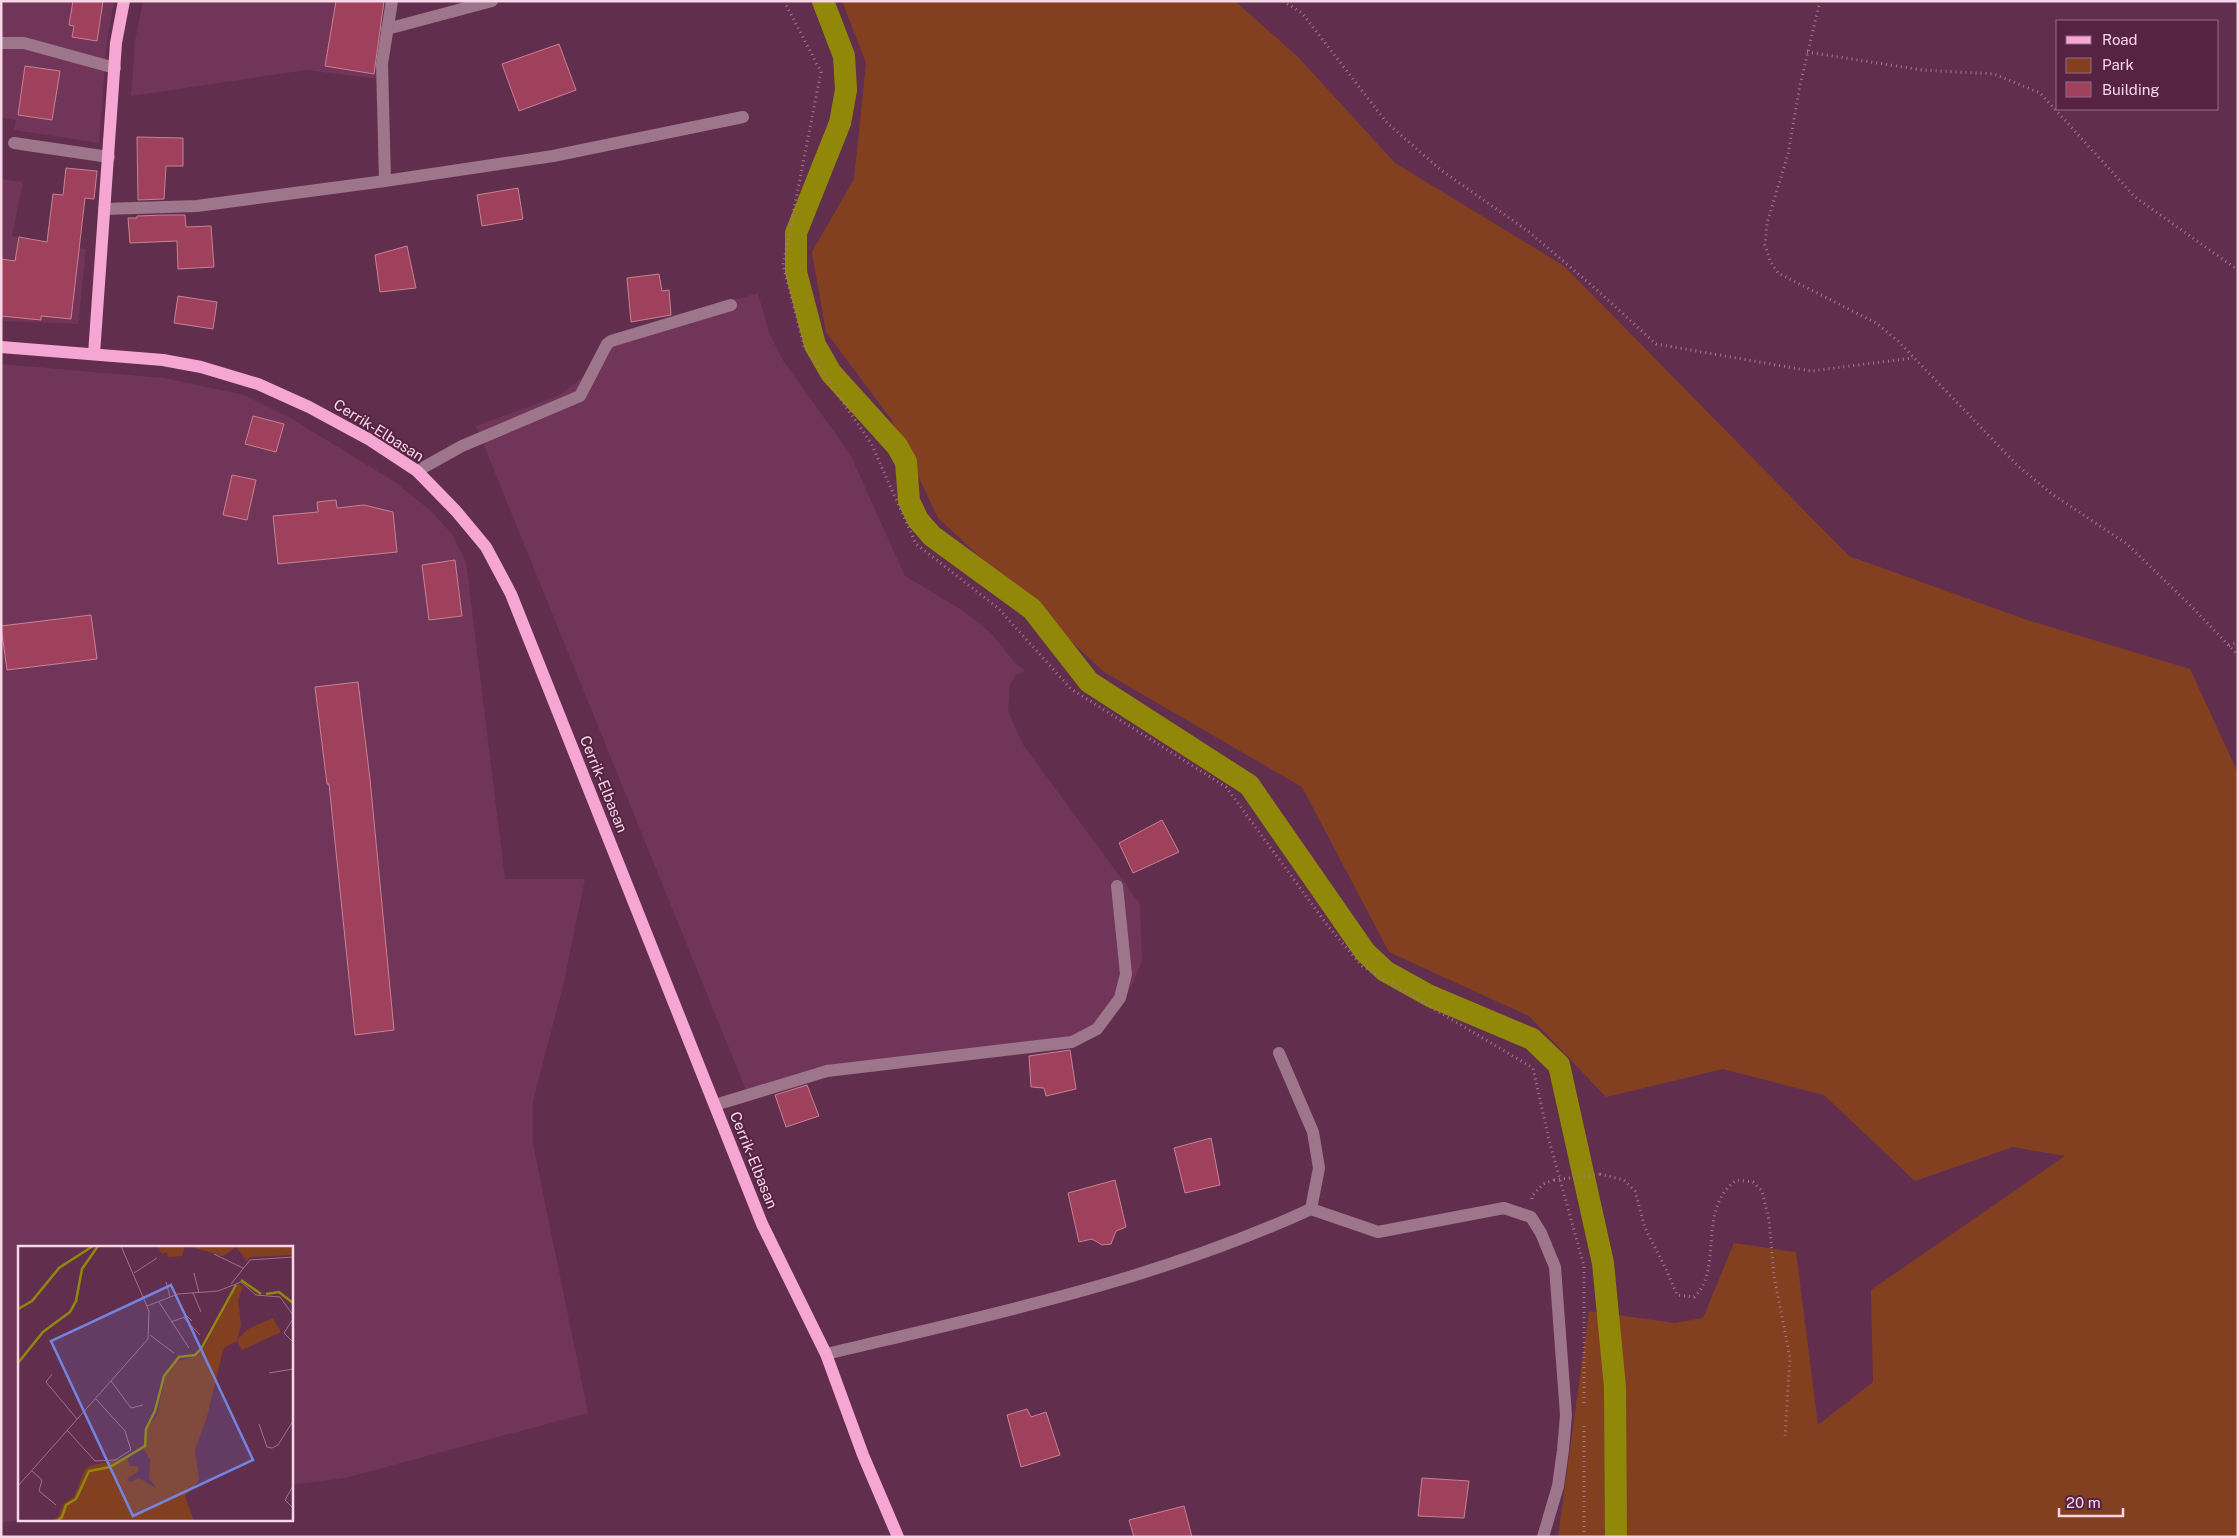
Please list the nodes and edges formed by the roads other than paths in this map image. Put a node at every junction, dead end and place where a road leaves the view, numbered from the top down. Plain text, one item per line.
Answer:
1 (124, 1) edge
2 (392, 1) edge
3 (492, 1) edge
4 (387, 30) junction
5 (1, 43) edge
6 (115, 68) junction
7 (743, 117) dead end
8 (14, 143) dead end
9 (109, 157) junction
10 (385, 182) junction
11 (104, 209) junction
12 (731, 305) dead end
13 (1, 347) edge
14 (94, 354) junction
15 (418, 472) junction
16 (1117, 886) dead end
17 (1279, 1053) dead end
18 (715, 1105) junction
19 (1310, 1209) junction
20 (826, 1354) junction
21 (898, 1537) edge
22 (1542, 1537) edge

1 - 6 main road
2 - 4 street
3 - 4 street
4 - 10 street
5 - 6 street
6 - 9 main road
7 - 10 street
8 - 9 street
9 - 11 main road
10 - 11 street
11 - 14 main road
12 - 15 street
13 - 14 main road, Cerrik-Elbasan
14 - 15 main road, Cerrik-Elbasan
15 - 18 main road, Cerrik-Elbasan
16 - 18 street
17 - 19 street
18 - 20 main road, Cerrik-Elbasan
19 - 20 street
19 - 22 street
20 - 21 main road, Cerrik-Elbasan

